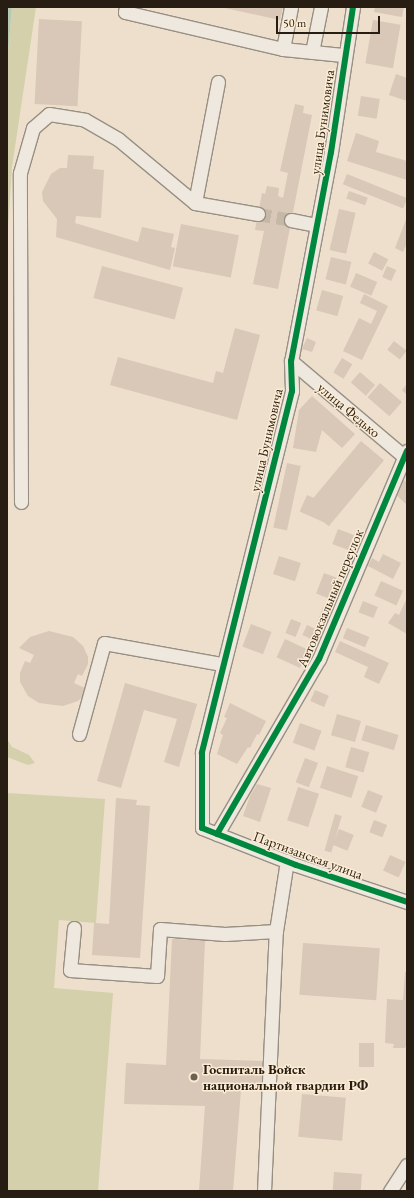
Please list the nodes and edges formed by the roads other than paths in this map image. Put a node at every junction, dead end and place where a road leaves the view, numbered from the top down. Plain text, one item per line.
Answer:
1 (126, 7) edge
2 (291, 7) edge
3 (321, 7) edge
4 (353, 7) edge
5 (283, 49) junction
6 (312, 52) junction
7 (343, 55) junction
8 (218, 82) dead end
9 (195, 203) junction
10 (258, 214) tunnel mouth
11 (291, 220) tunnel mouth
12 (316, 225) junction
13 (291, 361) junction
14 (406, 455) edge
15 (21, 502) dead end
16 (222, 664) junction
17 (79, 734) dead end
18 (202, 828) joint
19 (218, 834) junction
20 (287, 861) junction
21 (407, 902) edge
22 (74, 928) dead end
23 (276, 932) junction
24 (407, 1165) edge
25 (264, 1191) edge
26 (390, 1191) edge

1 - 5 street
2 - 5 street
3 - 6 street
4 - 7 street, улица Бунимовича
5 - 6 street
6 - 7 street
7 - 12 street, улица Бунимовича
8 - 9 street
9 - 10 street
9 - 15 street
11 - 12 street
12 - 13 street, улица Бунимовича
13 - 14 street, улица Федько
13 - 16 street, улица Бунимовича
14 - 19 street, Автовокзальный переулок
16 - 17 street
16 - 18 street, улица Бунимовича
18 - 19 street, Партизанская улица
19 - 20 street, Партизанская улица
20 - 21 street, Партизанская улица
20 - 23 street
22 - 23 street
23 - 25 street
24 - 26 street

